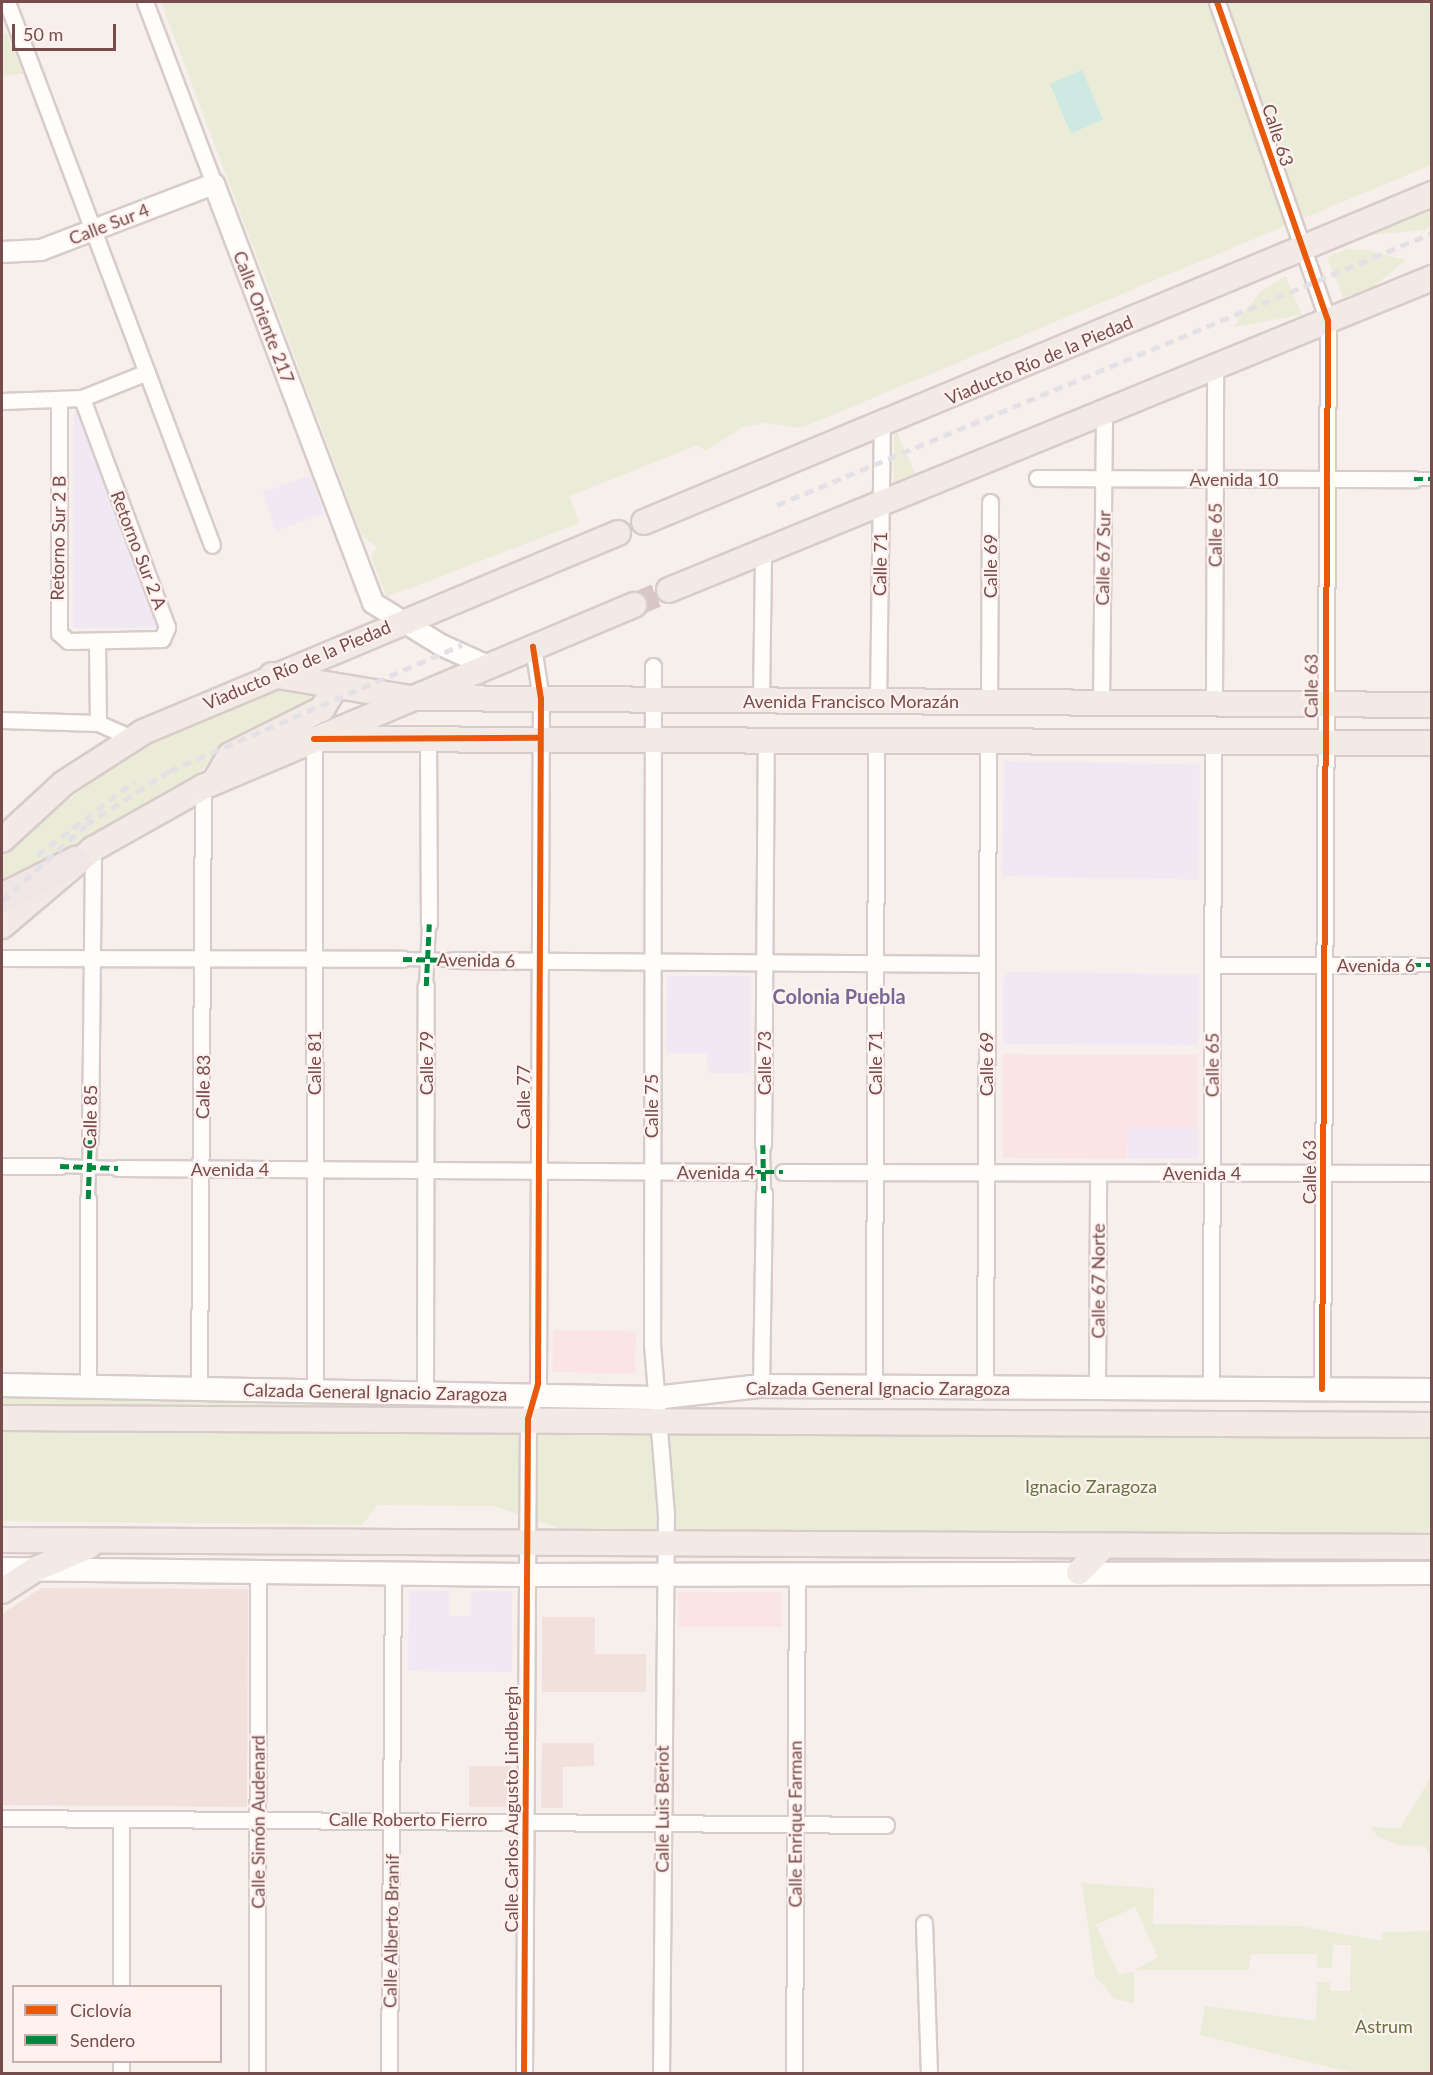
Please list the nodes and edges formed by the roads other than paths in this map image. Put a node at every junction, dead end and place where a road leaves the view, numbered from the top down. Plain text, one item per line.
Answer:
1 (7, 2) edge
2 (145, 2) edge
3 (1217, 2) edge
4 (214, 184) junction
5 (1431, 194) edge
6 (94, 230) junction
7 (1301, 249) junction
8 (2, 252) edge
9 (1431, 278) edge
10 (1328, 321) junction
11 (1215, 367) junction
12 (147, 372) junction
13 (81, 398) junction
14 (2, 401) edge
15 (59, 401) junction
16 (1104, 412) junction
17 (882, 426) junction
18 (1037, 478) dead end
19 (1104, 478) junction
20 (1215, 478) junction
21 (1327, 479) junction
22 (1414, 479) joint
23 (1431, 479) edge
24 (990, 502) dead end
25 (880, 504) junction
26 (644, 522) dead end
27 (618, 533) dead end
28 (212, 545) dead end
29 (763, 552) junction
30 (669, 590) tunnel mouth
31 (634, 605) tunnel mouth
32 (399, 621) junction
33 (97, 641) junction
34 (533, 647) junction
35 (488, 666) junction
36 (653, 666) dead end
37 (272, 675) junction
38 (335, 687) junction
39 (409, 698) junction
40 (541, 699) junction
41 (653, 700) junction
42 (761, 700) junction
43 (878, 701) junction
44 (989, 702) junction
45 (1101, 703) junction
46 (1214, 704) junction
47 (1326, 705) junction
48 (1431, 705) edge
49 (2, 720) edge
50 (98, 723) junction
51 (428, 737) junction
52 (131, 738) junction
53 (540, 738) junction
54 (314, 739) junction
55 (653, 739) junction
56 (765, 740) junction
57 (876, 740) junction
58 (988, 741) junction
59 (1212, 742) junction
60 (1326, 743) junction
61 (1431, 743) edge
62 (209, 784) junction
63 (44, 801) junction
64 (2, 818) edge
65 (2, 840) edge
66 (84, 855) junction
67 (2, 898) edge
68 (429, 924) joint
69 (2, 926) edge
70 (2, 957) edge
71 (92, 958) junction
72 (204, 958) junction
73 (314, 959) junction
74 (403, 959) joint
75 (428, 959) junction
76 (453, 960) joint
77 (539, 960) junction
78 (651, 961) junction
79 (764, 962) junction
80 (876, 963) junction
81 (987, 964) junction
82 (1212, 965) junction
83 (1324, 965) junction
84 (1412, 965) joint
85 (1431, 965) edge
86 (426, 986) joint
87 (90, 1140) joint
88 (763, 1145) joint
89 (2, 1166) edge
90 (60, 1166) joint
91 (89, 1167) junction
92 (118, 1168) joint
93 (202, 1169) junction
94 (315, 1169) junction
95 (426, 1170) junction
96 (538, 1170) junction
97 (650, 1171) junction
98 (758, 1172) junction
99 (783, 1172) joint
100 (875, 1172) junction
101 (986, 1172) junction
102 (1098, 1173) junction
103 (1212, 1173) junction
104 (1324, 1173) junction
105 (1431, 1173) edge
106 (764, 1193) joint
107 (88, 1199) joint
108 (2, 1384) edge
109 (88, 1386) junction
110 (761, 1386) junction
111 (874, 1386) junction
112 (315, 1387) junction
113 (985, 1387) junction
114 (199, 1388) junction
115 (1097, 1389) junction
116 (1211, 1389) junction
117 (1322, 1389) junction
118 (425, 1390) junction
119 (1431, 1390) edge
120 (538, 1396) junction
121 (655, 1409) junction
122 (2, 1418) edge
123 (528, 1419) junction
124 (1431, 1425) edge
125 (2, 1540) edge
126 (106, 1541) junction
127 (528, 1545) junction
128 (664, 1545) junction
129 (1059, 1546) junction
130 (1104, 1546) junction
131 (1431, 1547) edge
132 (2, 1569) edge
133 (36, 1569) junction
134 (258, 1571) junction
135 (662, 1572) junction
136 (1077, 1572) junction
137 (393, 1573) junction
138 (1431, 1573) edge
139 (797, 1574) junction
140 (528, 1575) junction
141 (2, 1591) edge
142 (2, 1818) edge
143 (122, 1819) junction
144 (259, 1819) junction
145 (392, 1819) junction
146 (525, 1819) junction
147 (662, 1821) junction
148 (795, 1824) junction
149 (886, 1825) dead end
150 (924, 1923) dead end
151 (121, 1985) edge
152 (257, 2073) edge
153 (389, 2073) edge
154 (524, 2073) edge
155 (661, 2073) edge
156 (794, 2073) edge
157 (929, 2073) edge

1 - 6 street
2 - 4 street, Calle Oriente 217
3 - 7 street, Calle 63
4 - 6 street, Calle Sur 4
4 - 32 street, Calle Oriente 217
5 - 7 main road, Viaducto Río de la Piedad
6 - 8 street, Calle Sur 4
6 - 12 street
7 - 10 street, Calle 63
7 - 17 main road, Viaducto Río de la Piedad
9 - 10 main road
10 - 11 main road
10 - 21 street, Calle 63
11 - 16 main road
11 - 20 street, Calle 65
12 - 13 street
12 - 28 street
13 - 15 street
13 - 33 street, Retorno Sur 2 A
14 - 15 street
15 - 33 street, Retorno Sur 2 B
16 - 19 street, Calle 67 Sur
16 - 25 main road
17 - 25 street, Calle 71
17 - 26 main road, Viaducto Río de la Piedad
18 - 19 street, Avenida 10
19 - 20 street, Avenida 10
19 - 45 street, Calle 67 Sur
20 - 21 street, Avenida 10
20 - 46 street, Calle 65
21 - 22 street, Avenida 10
21 - 47 street, Calle 63
22 - 23 street, Avenida 10
24 - 44 street, Calle 69
25 - 29 main road
25 - 43 street, Calle 71
27 - 32 main road, Viaducto Río de la Piedad
29 - 30 main road
29 - 42 street
31 - 34 main road
32 - 35 street, Calle Oriente 217
32 - 37 main road, Viaducto Río de la Piedad
33 - 50 street
34 - 35 main road
34 - 40 street, Calle 77
35 - 39 main road
36 - 41 street, Calle 75
37 - 38 main road, Avenida Francisco Morazán
37 - 52 main road, Viaducto Río de la Piedad
38 - 39 main road, Avenida Francisco Morazán
38 - 62 main road
39 - 40 main road, Avenida Francisco Morazán
39 - 54 main road
40 - 41 main road, Avenida Francisco Morazán
40 - 53 street, Calle 77
41 - 42 main road, Avenida Francisco Morazán
41 - 55 street, Calle 75
42 - 43 main road, Avenida Francisco Morazán
43 - 44 main road, Avenida Francisco Morazán
44 - 45 main road, Avenida Francisco Morazán
45 - 46 main road, Avenida Francisco Morazán
46 - 47 main road, Avenida Francisco Morazán
47 - 48 main road, Avenida Francisco Morazán
47 - 60 street, Calle 63
49 - 50 street
50 - 52 street
51 - 53 main road
51 - 54 main road
51 - 68 street, Calle 79
52 - 63 main road, Viaducto Río de la Piedad
53 - 55 main road
53 - 77 street, Calle 77
54 - 62 main road
54 - 73 street, Calle 81
55 - 56 main road
55 - 78 street, Calle 75
56 - 57 main road
56 - 79 street, Calle 73
57 - 58 main road
57 - 80 street, Calle 71
58 - 59 main road
58 - 81 street, Calle 69
59 - 60 main road
59 - 82 street, Calle 65
60 - 61 main road
60 - 83 street, Calle 63
62 - 66 main road
62 - 72 street, Calle 83
63 - 64 main road
63 - 65 main road, Viaducto Río de la Piedad
66 - 67 highway
66 - 69 main road
66 - 71 street, Calle 85
68 - 75 street, Calle 79
70 - 71 street, Avenida 6
71 - 72 street, Avenida 6
71 - 87 street, Calle 85
72 - 73 street, Avenida 6
72 - 93 street, Calle 83
73 - 74 street, Avenida 6
73 - 94 street, Calle 81
74 - 75 street, Avenida 6
75 - 76 street, Avenida 6
75 - 86 street, Calle 79
76 - 77 street, Avenida 6
77 - 78 street, Avenida 6
77 - 96 street, Calle 77
78 - 79 street, Avenida 6
78 - 97 street, Calle 75
79 - 80 street, Avenida 6
79 - 88 street, Calle 73
80 - 81 street, Avenida 6
80 - 100 street, Calle 71
81 - 101 street, Calle 69
82 - 83 street, Avenida 6
82 - 103 street, Calle 65
83 - 84 street, Avenida 6
83 - 104 street, Calle 63
84 - 85 street, Avenida 6
86 - 95 street, Calle 79
87 - 91 street, Calle 85
88 - 98 street, Calle 73
89 - 90 street, Avenida 4
90 - 91 street, Avenida 4
91 - 92 street, Avenida 4
91 - 107 street, Calle 85
92 - 93 street, Avenida 4
93 - 94 street, Avenida 4
93 - 114 street, Calle 83
94 - 95 street, Avenida 4
94 - 112 street, Calle 81
95 - 96 street, Avenida 4
95 - 118 street, Calle 79
96 - 97 street, Avenida 4
96 - 120 street, Calle 77
97 - 98 street, Avenida 4
97 - 121 street, Calle 75
98 - 99 street, Avenida 4
98 - 106 street, Calle 73
99 - 100 street, Avenida 4
100 - 101 street, Avenida 4
100 - 111 street, Calle 71
101 - 102 street, Avenida 4
101 - 113 street, Calle 69
102 - 103 street, Avenida 4
102 - 115 street, Calle 67 Norte
103 - 104 street, Avenida 4
103 - 116 street, Calle 65
104 - 105 street, Avenida 4
104 - 117 street, Calle 63
106 - 110 street, Calle 73
107 - 109 street, Calle 85
108 - 109 main road, Calzada General Ignacio Zaragoza
109 - 114 main road, Calzada General Ignacio Zaragoza
110 - 111 main road, Calzada General Ignacio Zaragoza
110 - 121 main road, Calzada General Ignacio Zaragoza
111 - 113 main road, Calzada General Ignacio Zaragoza
112 - 114 main road, Calzada General Ignacio Zaragoza
112 - 118 main road, Calzada General Ignacio Zaragoza
113 - 115 main road, Calzada General Ignacio Zaragoza
115 - 116 main road, Calzada General Ignacio Zaragoza
116 - 117 main road, Calzada General Ignacio Zaragoza
117 - 119 main road, Calzada General Ignacio Zaragoza
118 - 120 main road, Calzada General Ignacio Zaragoza
120 - 121 main road, Calzada General Ignacio Zaragoza
120 - 123 street, Calle 77
121 - 123 main road, Calzada General Ignacio Zaragoza
121 - 124 main road, Calzada General Ignacio Zaragoza
121 - 128 street, Calle 75
122 - 123 main road, Calzada General Ignacio Zaragoza
123 - 127 street, Calle 77
125 - 126 main road
126 - 127 main road
126 - 133 main road
127 - 128 main road
127 - 140 street, Calle Carlos Augusto Lindbergh
128 - 129 main road
128 - 135 street, Calle Luis Beriot
129 - 130 main road
129 - 136 main road
130 - 131 main road
130 - 136 main road
132 - 133 main road
133 - 134 main road
133 - 141 main road
134 - 137 main road
134 - 144 street, Calle Simón Audenard
135 - 139 main road
135 - 140 main road
135 - 147 street, Calle Luis Beriot
136 - 138 main road
136 - 139 main road
137 - 140 main road
137 - 145 street, Calle Alberto Branif
139 - 148 street, Calle Enrique Farman
140 - 146 street, Calle Carlos Augusto Lindbergh
142 - 143 street, Calle Roberto Fierro
143 - 144 street, Calle Roberto Fierro
143 - 151 street
144 - 145 street, Calle Roberto Fierro
144 - 152 street, Calle Simón Audenard
145 - 146 street, Calle Roberto Fierro
145 - 153 street, Calle Alberto Branif
146 - 147 street, Calle Roberto Fierro
146 - 154 street, Calle Carlos Augusto Lindbergh
147 - 148 street, Calle Roberto Fierro
147 - 155 street, Calle Luis Beriot
148 - 149 street, Calle Roberto Fierro
148 - 156 street, Calle Enrique Farman
150 - 157 street

